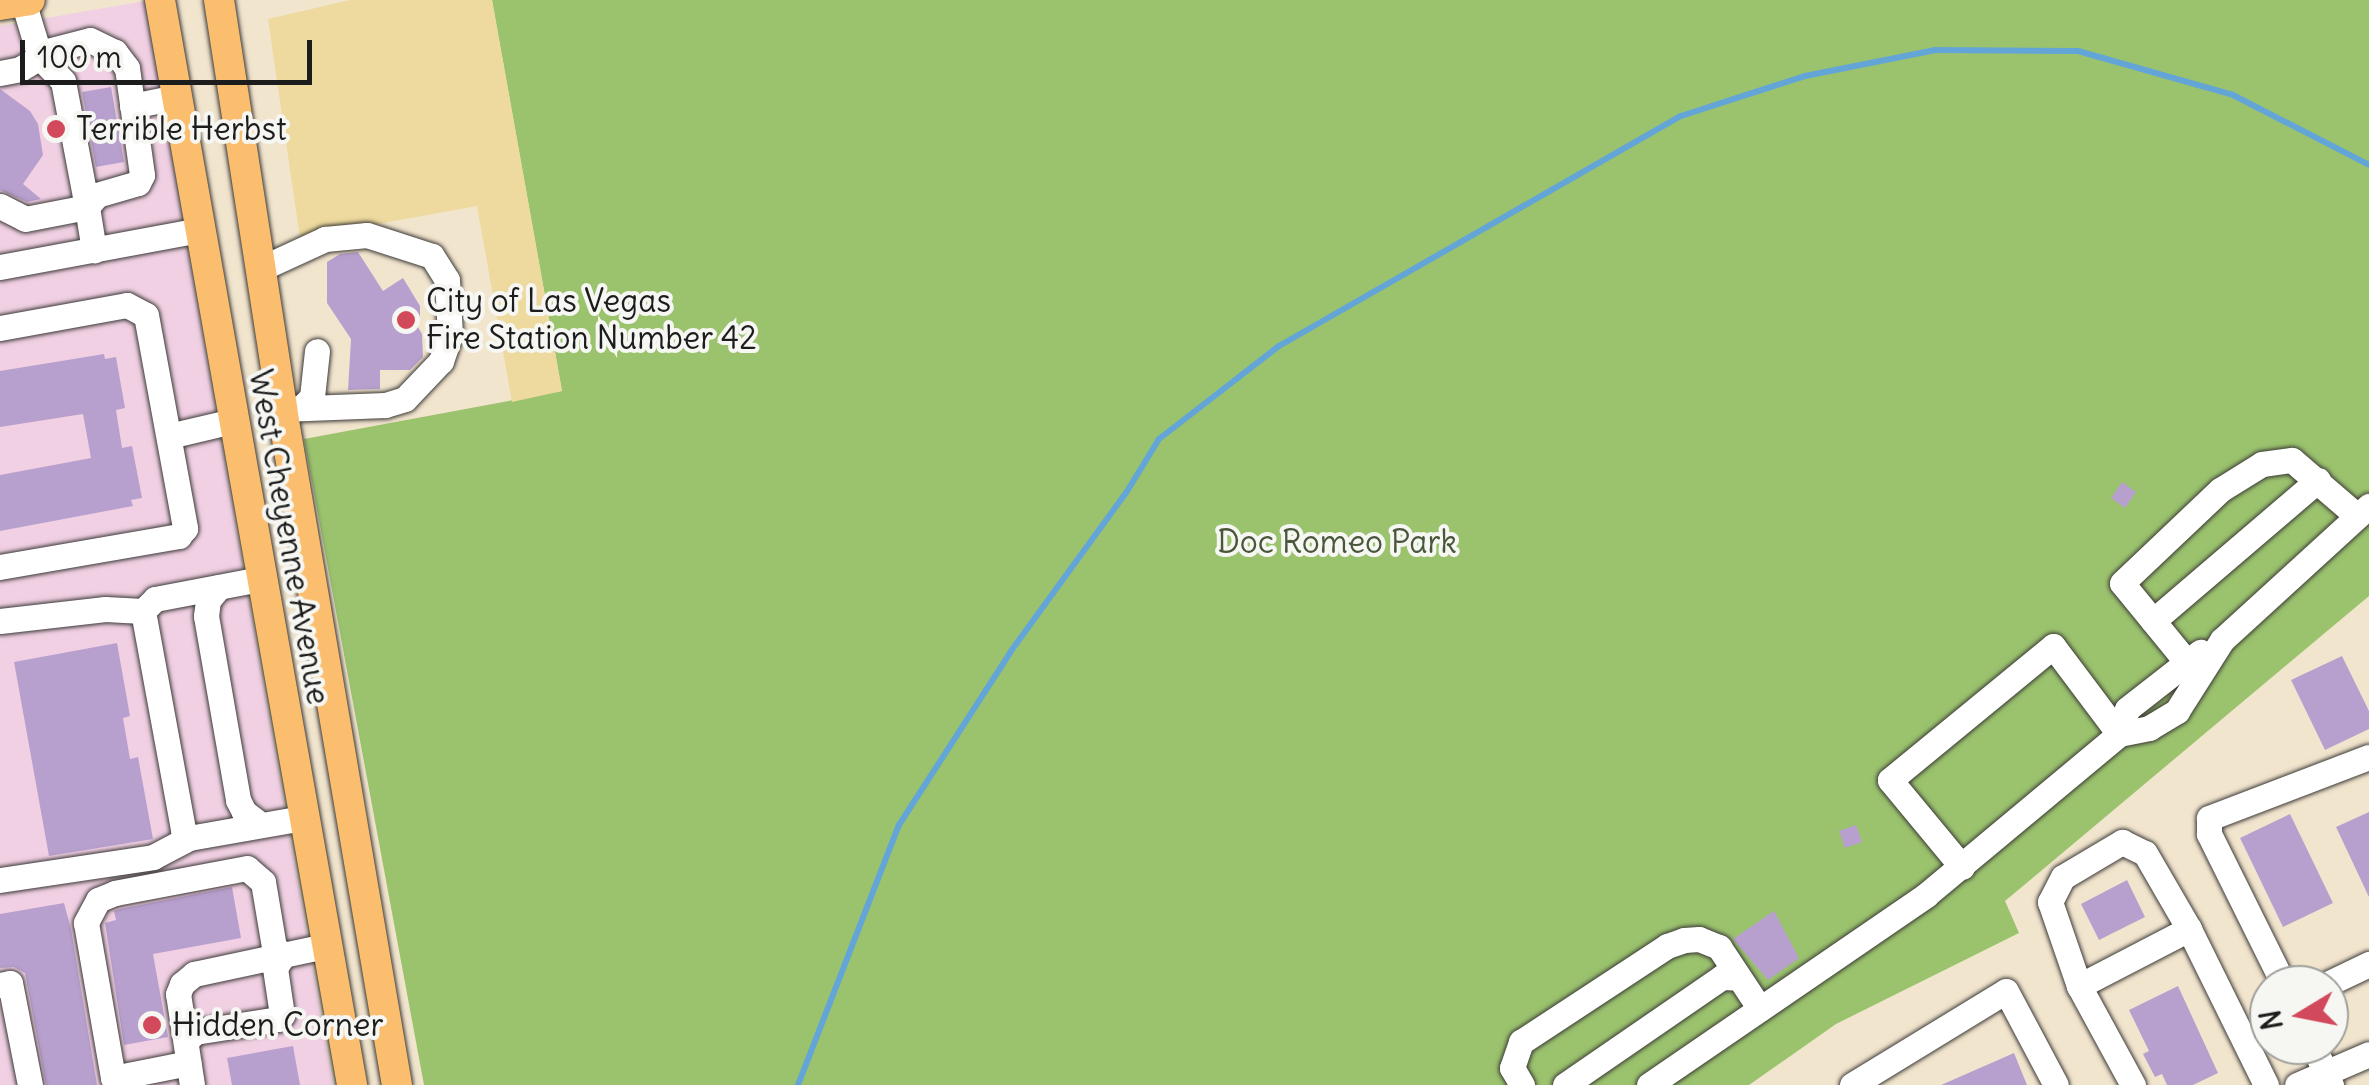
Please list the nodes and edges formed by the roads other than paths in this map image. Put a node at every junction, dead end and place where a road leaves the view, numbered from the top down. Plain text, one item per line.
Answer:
1 (160, 0) edge
2 (219, 0) edge
3 (18, 2) edge
4 (40, 58) junction
5 (0, 73) edge
6 (176, 97) junction
7 (132, 106) junction
8 (0, 206) edge
9 (88, 208) junction
10 (200, 230) junction
11 (94, 250) junction
12 (0, 267) edge
13 (260, 268) junction
14 (0, 328) edge
15 (316, 351) dead end
16 (293, 408) junction
17 (233, 420) junction
18 (169, 436) junction
19 (2318, 480) junction
20 (2363, 511) edge
21 (0, 567) edge
22 (260, 579) junction
23 (219, 586) junction
24 (143, 611) junction
25 (0, 621) edge
26 (2153, 622) junction
27 (2222, 640) junction
28 (2185, 660) junction
29 (2118, 734) junction
30 (2369, 757) edge
31 (353, 808) junction
32 (304, 818) junction
33 (261, 825) junction
34 (190, 838) junction
35 (1962, 867) junction
36 (0, 880) edge
37 (2189, 929) junction
38 (325, 946) junction
39 (284, 954) junction
40 (2274, 965) edge
41 (1739, 978) junction
42 (0, 985) edge
43 (2079, 986) junction
44 (1760, 1009) junction
45 (2369, 1054) edge
46 (189, 1063) edge
47 (2328, 1078) edge
48 (30, 1085) edge
49 (352, 1085) edge
50 (397, 1085) edge
51 (1522, 1085) edge
52 (1565, 1085) edge
53 (1650, 1085) edge
54 (1852, 1085) edge
55 (2056, 1085) edge
56 (2133, 1085) edge
57 (2266, 1085) edge
58 (2296, 1085) edge

1 - 6 main road, West Cheyenne Avenue
2 - 13 main road, West Cheyenne Avenue
3 - 4 street
4 - 5 street
4 - 7 street
4 - 9 street
6 - 7 street
6 - 10 main road, West Cheyenne Avenue
7 - 9 street
8 - 9 street
9 - 11 street
10 - 11 street
10 - 17 main road, West Cheyenne Avenue
11 - 12 street
13 - 16 main road, West Cheyenne Avenue
13 - 16 street
14 - 18 street
15 - 16 street
16 - 17 main road
16 - 31 main road, West Cheyenne Avenue
17 - 18 street
17 - 22 main road, West Cheyenne Avenue
18 - 21 street
19 - 20 street
19 - 26 street
19 - 26 street
20 - 27 street
22 - 23 street
22 - 32 main road, West Cheyenne Avenue
23 - 24 street
23 - 33 street
24 - 25 street
24 - 34 street
26 - 28 street
27 - 28 street
27 - 29 street
28 - 29 street
29 - 35 street
29 - 35 street
30 - 40 street
31 - 32 main road
31 - 50 main road, West Cheyenne Avenue
32 - 33 street
32 - 38 main road, West Cheyenne Avenue
33 - 34 street
34 - 36 street
35 - 44 street
37 - 43 street
37 - 43 street
37 - 57 street
38 - 39 street
38 - 49 main road, West Cheyenne Avenue
39 - 46 street
39 - 46 street
39 - 46 street
41 - 44 street
41 - 51 street
41 - 52 street
42 - 48 street
43 - 56 street
44 - 53 street
45 - 47 street
47 - 58 street
54 - 55 street

